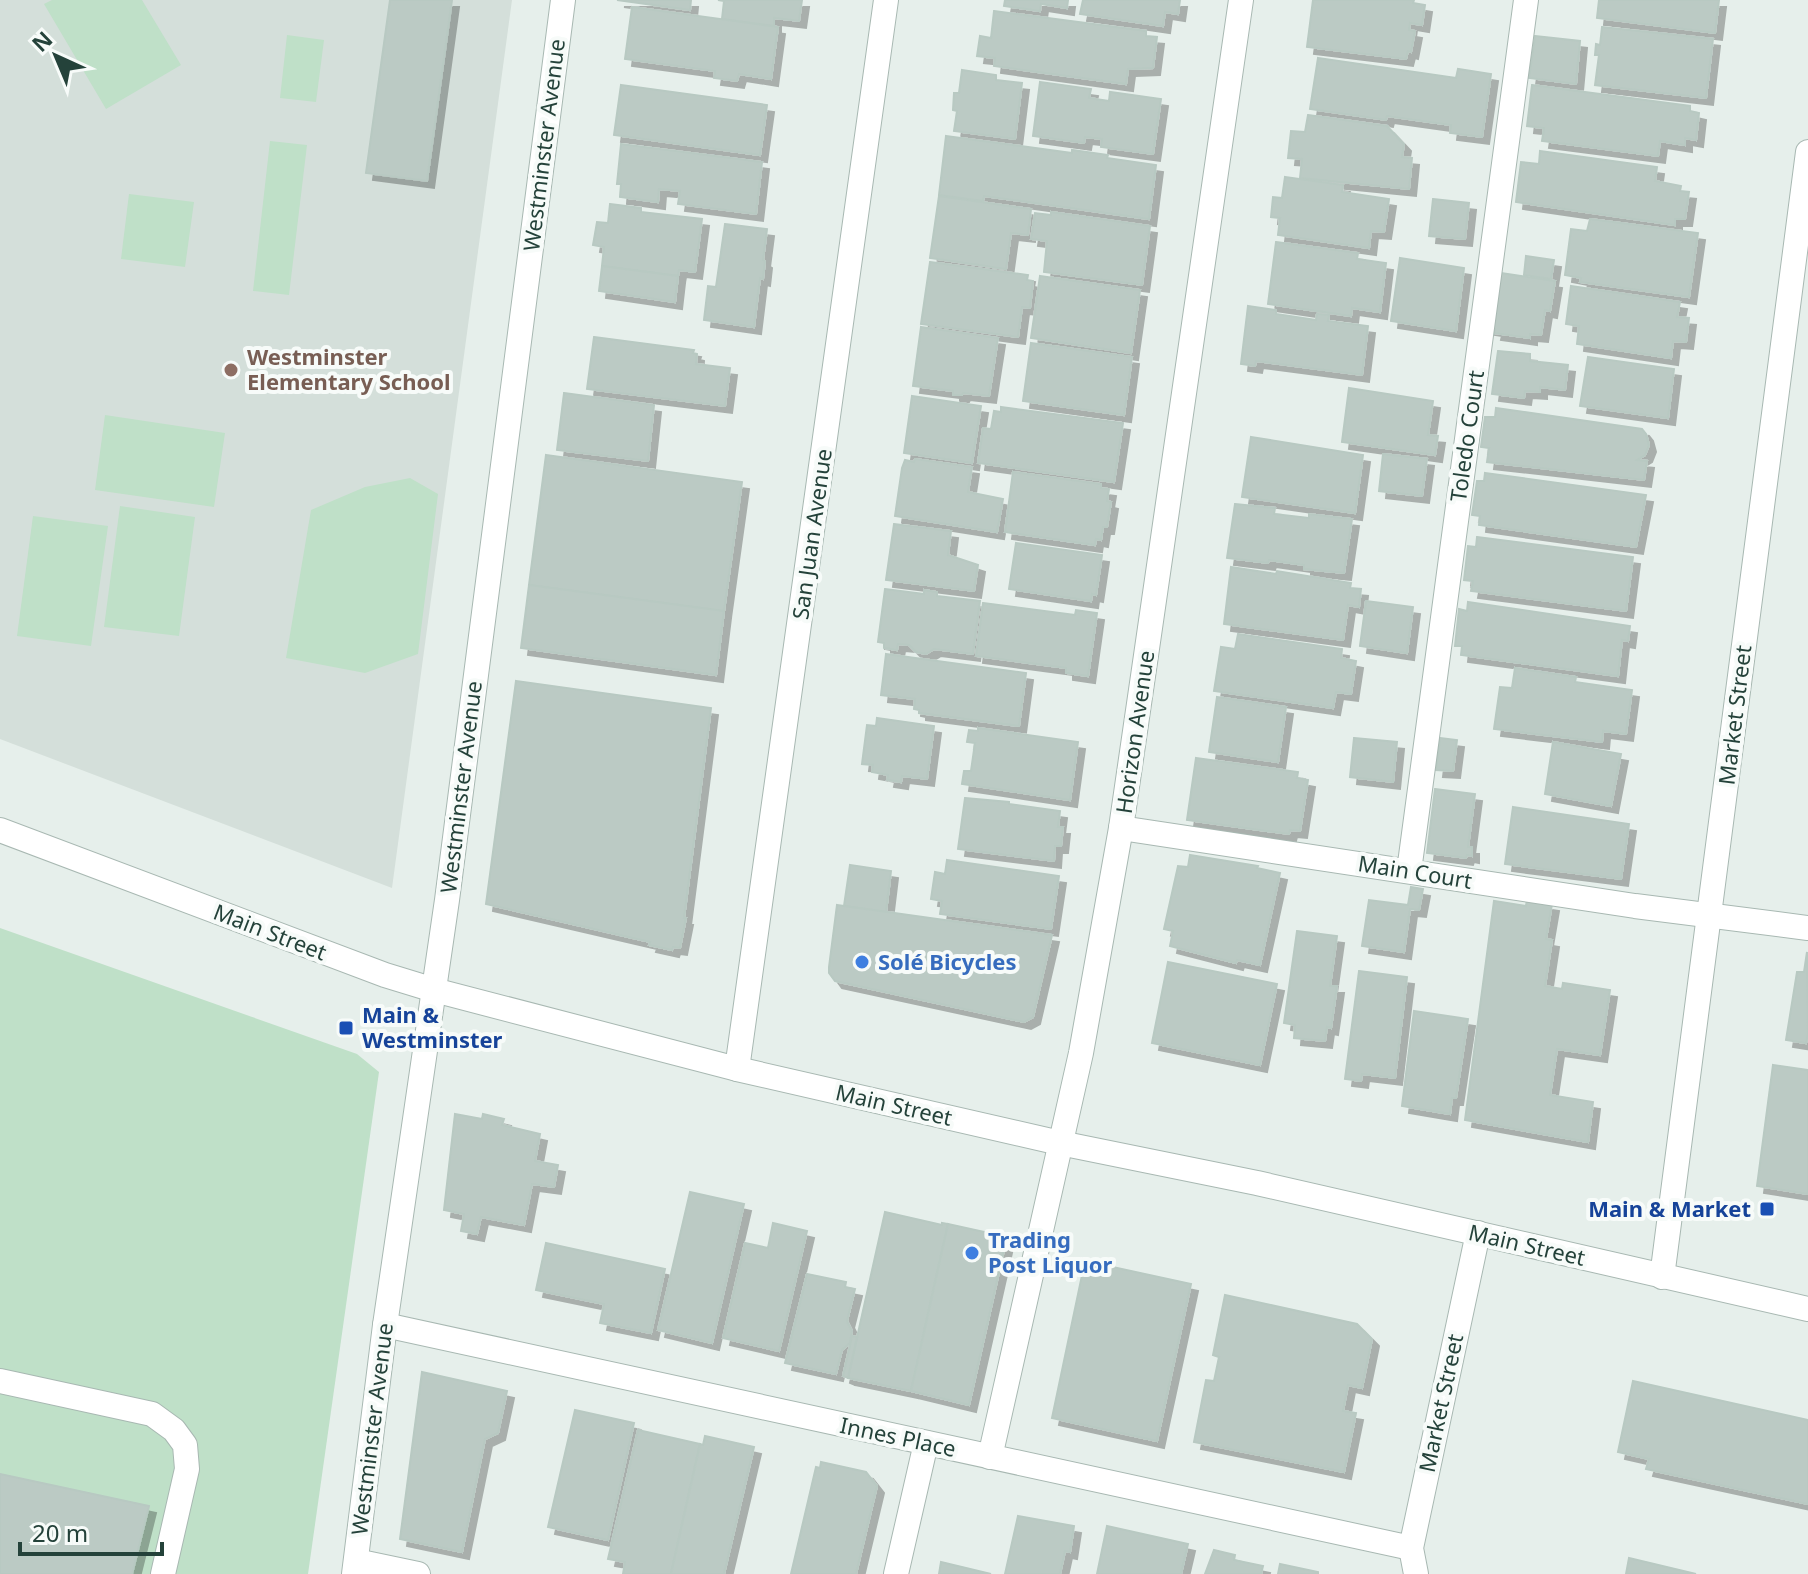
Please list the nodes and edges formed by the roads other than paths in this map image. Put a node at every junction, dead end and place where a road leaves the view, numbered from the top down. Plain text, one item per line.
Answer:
1 (563, 0) edge
2 (886, 0) edge
3 (1241, 0) edge
4 (1526, 0) edge
5 (1808, 152) edge
6 (1121, 828) junction
7 (0, 830) edge
8 (1409, 871) junction
9 (1709, 916) junction
10 (1808, 928) edge
11 (434, 990) junction
12 (737, 1069) junction
13 (1060, 1143) junction
14 (1478, 1233) junction
15 (1662, 1277) junction
16 (1808, 1309) edge
17 (385, 1325) junction
18 (0, 1381) edge
19 (926, 1443) junction
20 (990, 1457) junction
21 (1411, 1548) junction
22 (355, 1567) edge
23 (163, 1574) edge
24 (418, 1574) edge
25 (896, 1574) edge
26 (1416, 1574) edge

1 - 11 street, Westminster Avenue
2 - 12 street, San Juan Avenue
3 - 6 street, Horizon Avenue
4 - 8 street, Toledo Court
5 - 9 street, Market Street
6 - 8 street, Main Court
6 - 13 street, Horizon Avenue
7 - 11 street, Main Street
8 - 9 street, Main Court
9 - 10 street, Main Court
9 - 15 street, Market Street
11 - 12 street, Main Street
11 - 17 street, Westminster Avenue
12 - 13 street, Main Street
13 - 14 street, Main Street
13 - 20 street, Horizon Avenue
14 - 15 street, Main Street
14 - 21 street, Market Street
15 - 16 street, Main Street
17 - 19 street, Innes Place
17 - 22 street, Westminster Avenue
18 - 23 street
19 - 20 street, Innes Place
19 - 25 street
20 - 21 street, Innes Place
21 - 26 street, Market Street
22 - 24 street

